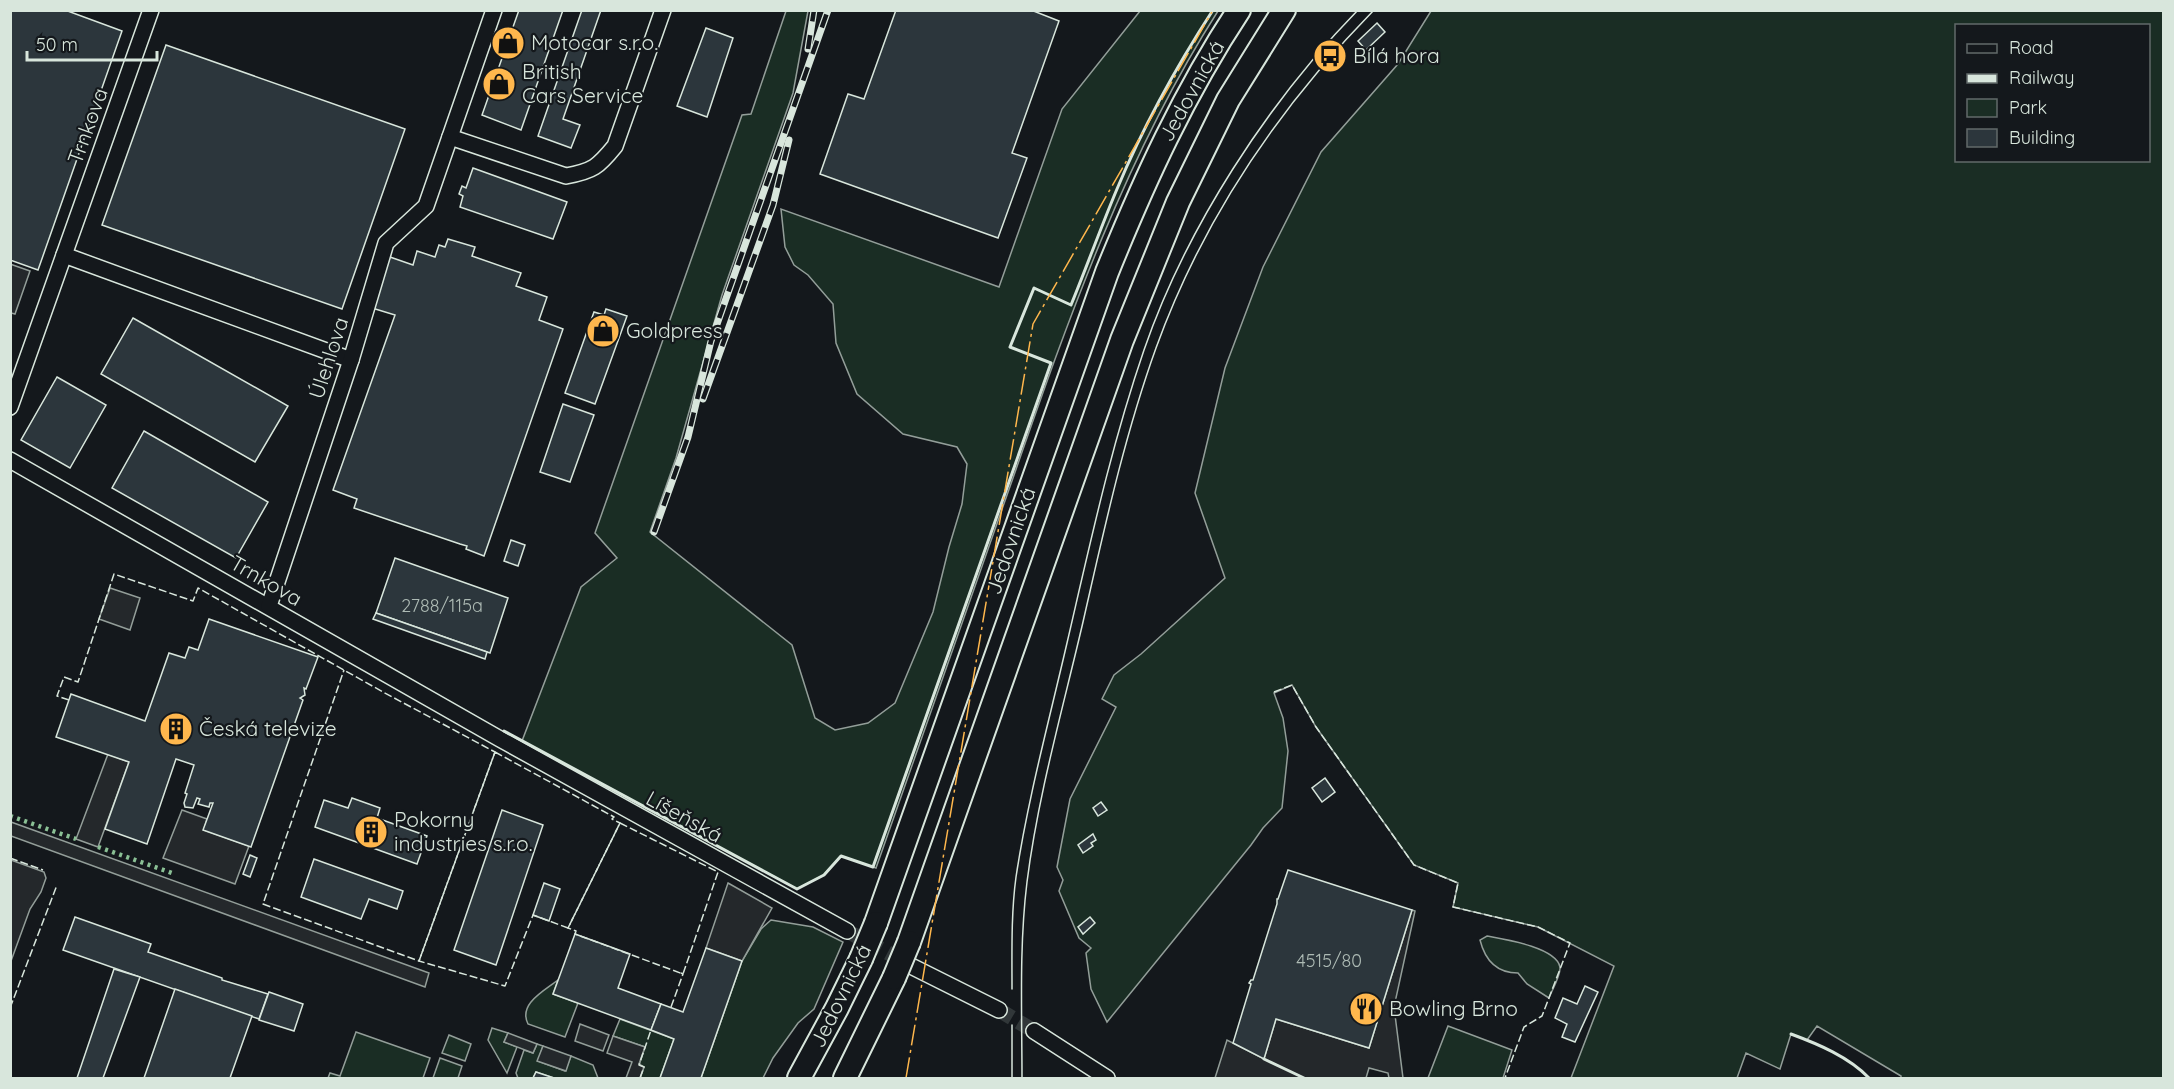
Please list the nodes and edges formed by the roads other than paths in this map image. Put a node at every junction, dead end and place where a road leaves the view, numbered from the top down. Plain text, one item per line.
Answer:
1 (151, 10) edge
2 (494, 10) edge
3 (663, 10) edge
4 (1239, 10) edge
5 (1284, 10) edge
6 (450, 137) junction
7 (64, 255) junction
8 (351, 360) junction
9 (10, 407) edge
10 (10, 460) edge
11 (269, 606) junction
12 (500, 740) joint
13 (847, 932) tunnel mouth
14 (903, 972) junction
15 (999, 1010) tunnel mouth
16 (1034, 1031) tunnel mouth
17 (799, 1078) edge
18 (845, 1078) edge
19 (1107, 1078) edge

1 - 7 street, Trnkova
2 - 6 street, Úlehlova
3 - 6 street
4 - 17 main road, Jedovnická, bridge
5 - 14 main road, Jedovnická, bridge
6 - 8 street, Úlehlova
7 - 8 street
7 - 9 street, Trnkova
8 - 11 street, Úlehlova
10 - 11 street, Trnkova
11 - 12 street, Trnkova
12 - 13 street, Líšeňská
14 - 15 street
14 - 18 main road, Jedovnická
16 - 19 street

